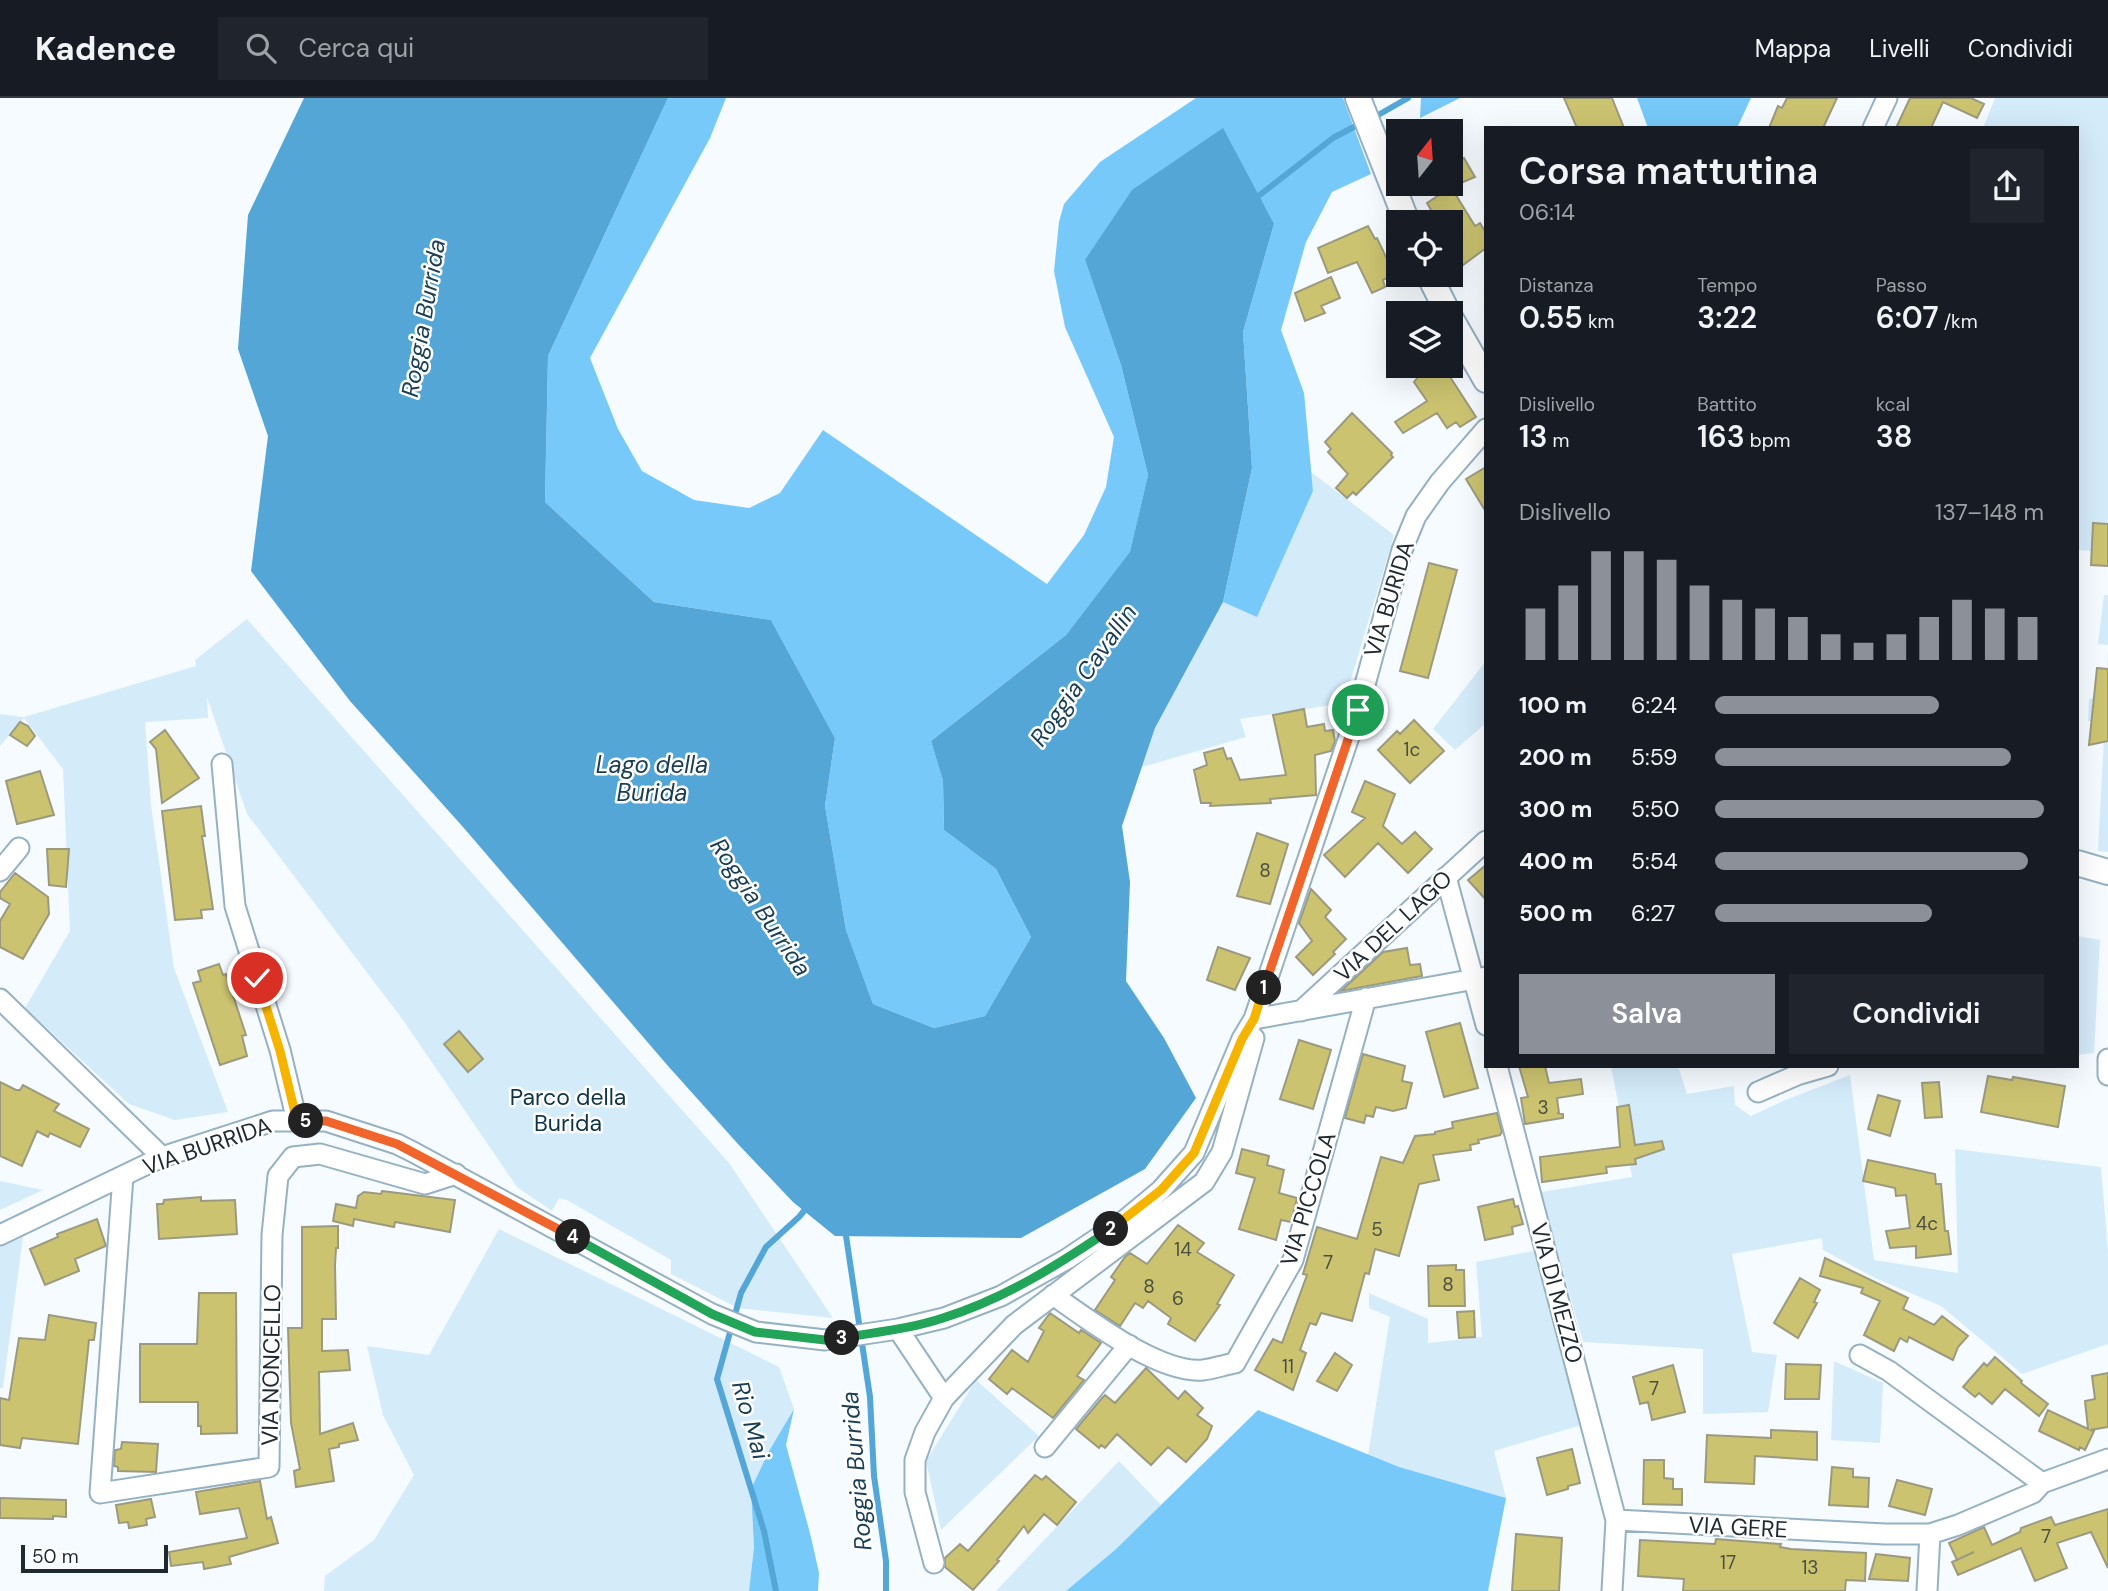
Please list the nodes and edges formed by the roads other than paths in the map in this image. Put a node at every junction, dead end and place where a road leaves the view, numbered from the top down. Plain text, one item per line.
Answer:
1 (1887, 98) edge
2 (1359, 100) edge
3 (1874, 126) edge
4 (1402, 210) edge
5 (1463, 340) edge
6 (1484, 377) edge
7 (1484, 431) edge
8 (222, 764) dead end
9 (1484, 843) edge
10 (19, 848) dead end
11 (2079, 864) edge
12 (0, 871) edge
13 (2108, 872) edge
14 (1446, 877) junction
15 (1480, 978) edge
16 (1366, 998) junction
17 (0, 999) edge
18 (1484, 1009) edge
19 (1301, 1011) junction
20 (1254, 1019) junction
21 (2108, 1059) edge
22 (1498, 1068) edge
23 (1820, 1068) edge
24 (2108, 1075) edge
25 (1758, 1092) dead end
26 (297, 1121) junction
27 (162, 1157) junction
28 (456, 1174) junction
29 (123, 1176) junction
30 (0, 1235) edge
31 (1053, 1295) junction
32 (898, 1329) junction
33 (841, 1338) joint
34 (1129, 1345) junction
35 (1860, 1355) dead end
36 (944, 1398) junction
37 (1045, 1447) dead end
38 (2108, 1459) edge
39 (2042, 1483) junction
40 (1616, 1520) junction
41 (1930, 1534) junction
42 (934, 1563) dead end
43 (1612, 1591) edge
44 (1927, 1591) edge

1 - 3 street
2 - 4 main road
5 - 6 main road
7 - 20 street, VIA BURIDA
8 - 26 street
9 - 14 street, VIA DEL LAGO
10 - 12 street
11 - 13 main road
14 - 15 street
14 - 19 street, VIA DEL LAGO
15 - 16 street
15 - 18 street
16 - 19 street
16 - 34 street, VIA PICCOLA
17 - 27 street
19 - 20 street
20 - 31 street
20 - 32 street, VIA BURIDA
21 - 24 street
22 - 40 street, VIA DI MEZZO
23 - 25 street
26 - 27 street, VIA BURRIDA
26 - 28 street, VIA BURRIDA
27 - 29 street, VIA BURRIDA
28 - 29 street, VIA NONCELLO
28 - 33 street, VIA BURRIDA
29 - 30 street, VIA BURRIDA
31 - 34 street, VIA PICCOLA
31 - 36 street
32 - 33 street, VIA BURIDA
32 - 36 street
34 - 37 street
35 - 39 street
36 - 42 street
38 - 39 street, VIA GERE
39 - 41 street, VIA GERE
40 - 41 street, VIA GERE
40 - 43 street
41 - 44 street

